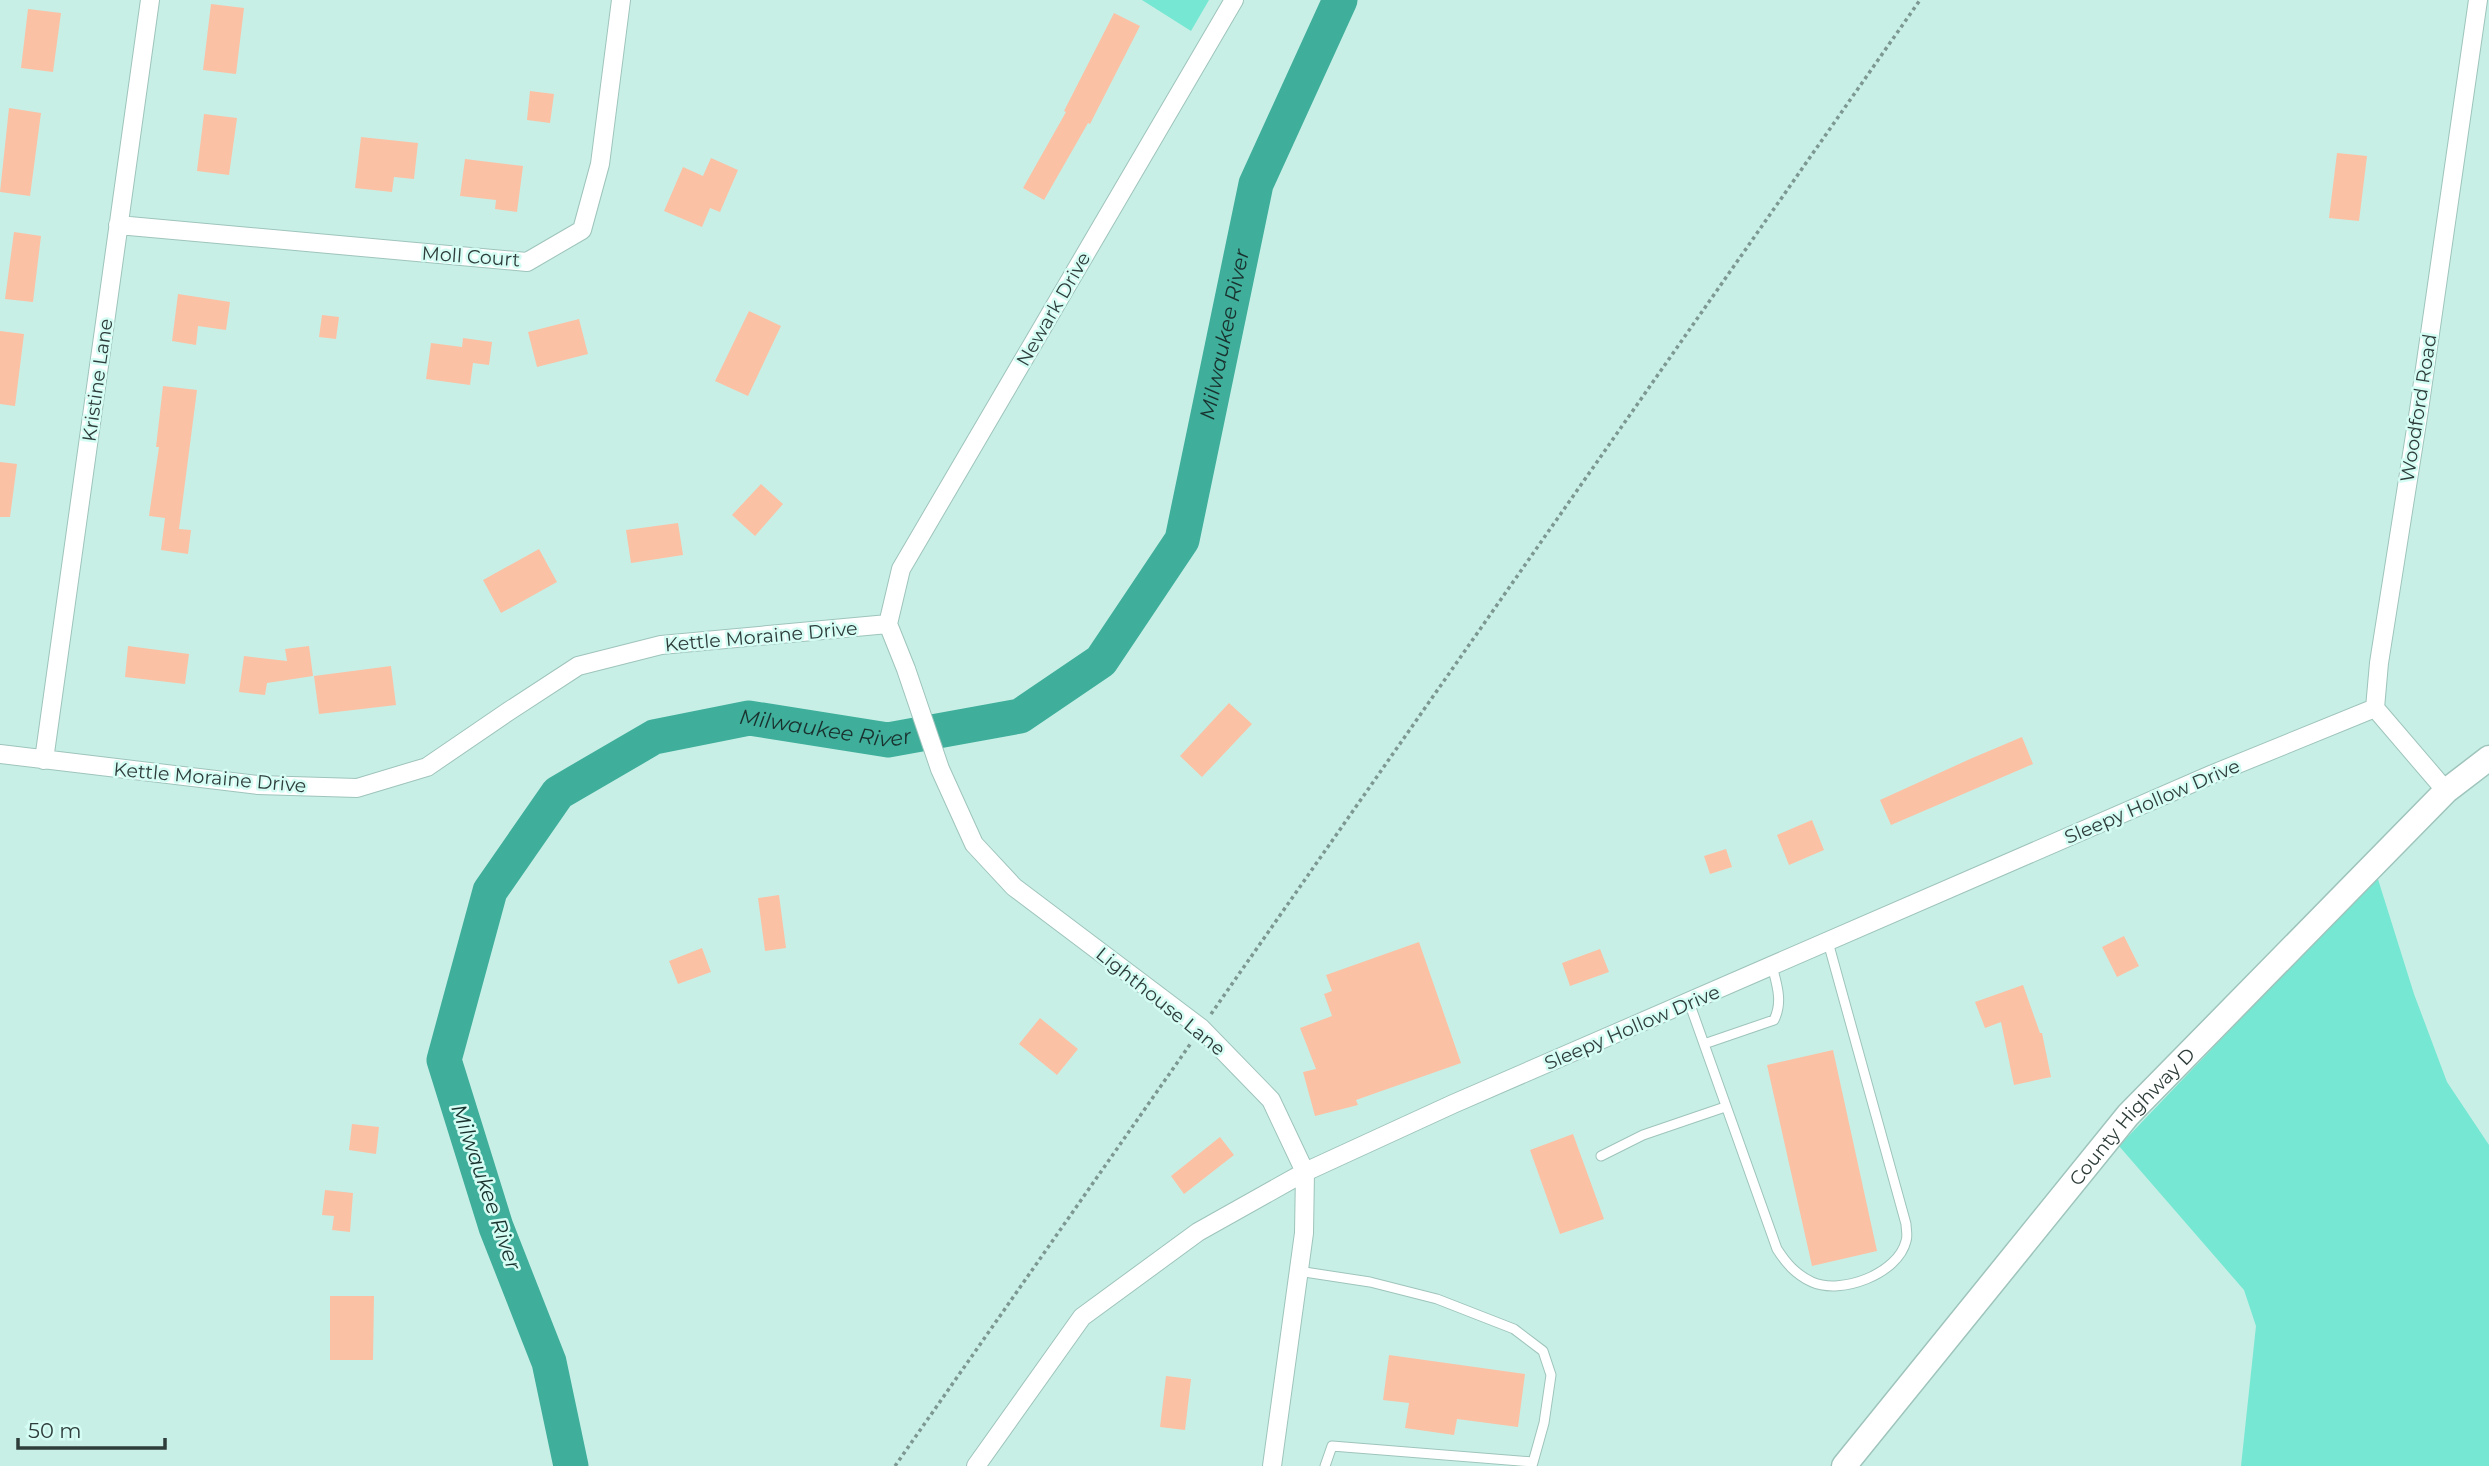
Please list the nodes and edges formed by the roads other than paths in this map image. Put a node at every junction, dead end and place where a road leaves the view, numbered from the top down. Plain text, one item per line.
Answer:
1 (150, 0) edge
2 (621, 0) edge
3 (1234, 0) edge
4 (2477, 0) edge
5 (118, 225) junction
6 (888, 624) junction
7 (2375, 708) junction
8 (0, 754) edge
9 (2489, 758) edge
10 (44, 760) junction
11 (2446, 791) junction
12 (1828, 942) junction
13 (1772, 966) junction
14 (1689, 1002) junction
15 (1704, 1044) junction
16 (1725, 1107) junction
17 (1601, 1156) dead end
18 (1305, 1172) junction
19 (1298, 1271) junction
20 (1533, 1464) edge
21 (975, 1466) edge
22 (1272, 1466) edge
23 (1325, 1466) edge
24 (1844, 1466) edge

1 - 5 street, Kristine Lane
2 - 5 street, Moll Court
3 - 6 street, Newark Drive
4 - 7 street, Woodford Road
5 - 10 street, Kristine Lane
6 - 10 street, Kettle Moraine Drive
6 - 18 street, Lighthouse Lane
7 - 11 street
7 - 12 street, Sleepy Hollow Drive
8 - 10 street, Kettle Moraine Drive
9 - 11 main road, County Highway D
11 - 24 main road, County Highway D
12 - 13 street, Sleepy Hollow Drive
12 - 16 lane
13 - 14 street, Sleepy Hollow Drive
13 - 15 lane
14 - 15 lane
14 - 18 street, Sleepy Hollow Drive
15 - 16 lane
16 - 17 lane
18 - 19 street, Lighthouse Lane
18 - 21 street, Sleepy Hollow Drive
19 - 20 lane
19 - 22 street, Lighthouse Lane
20 - 23 lane

